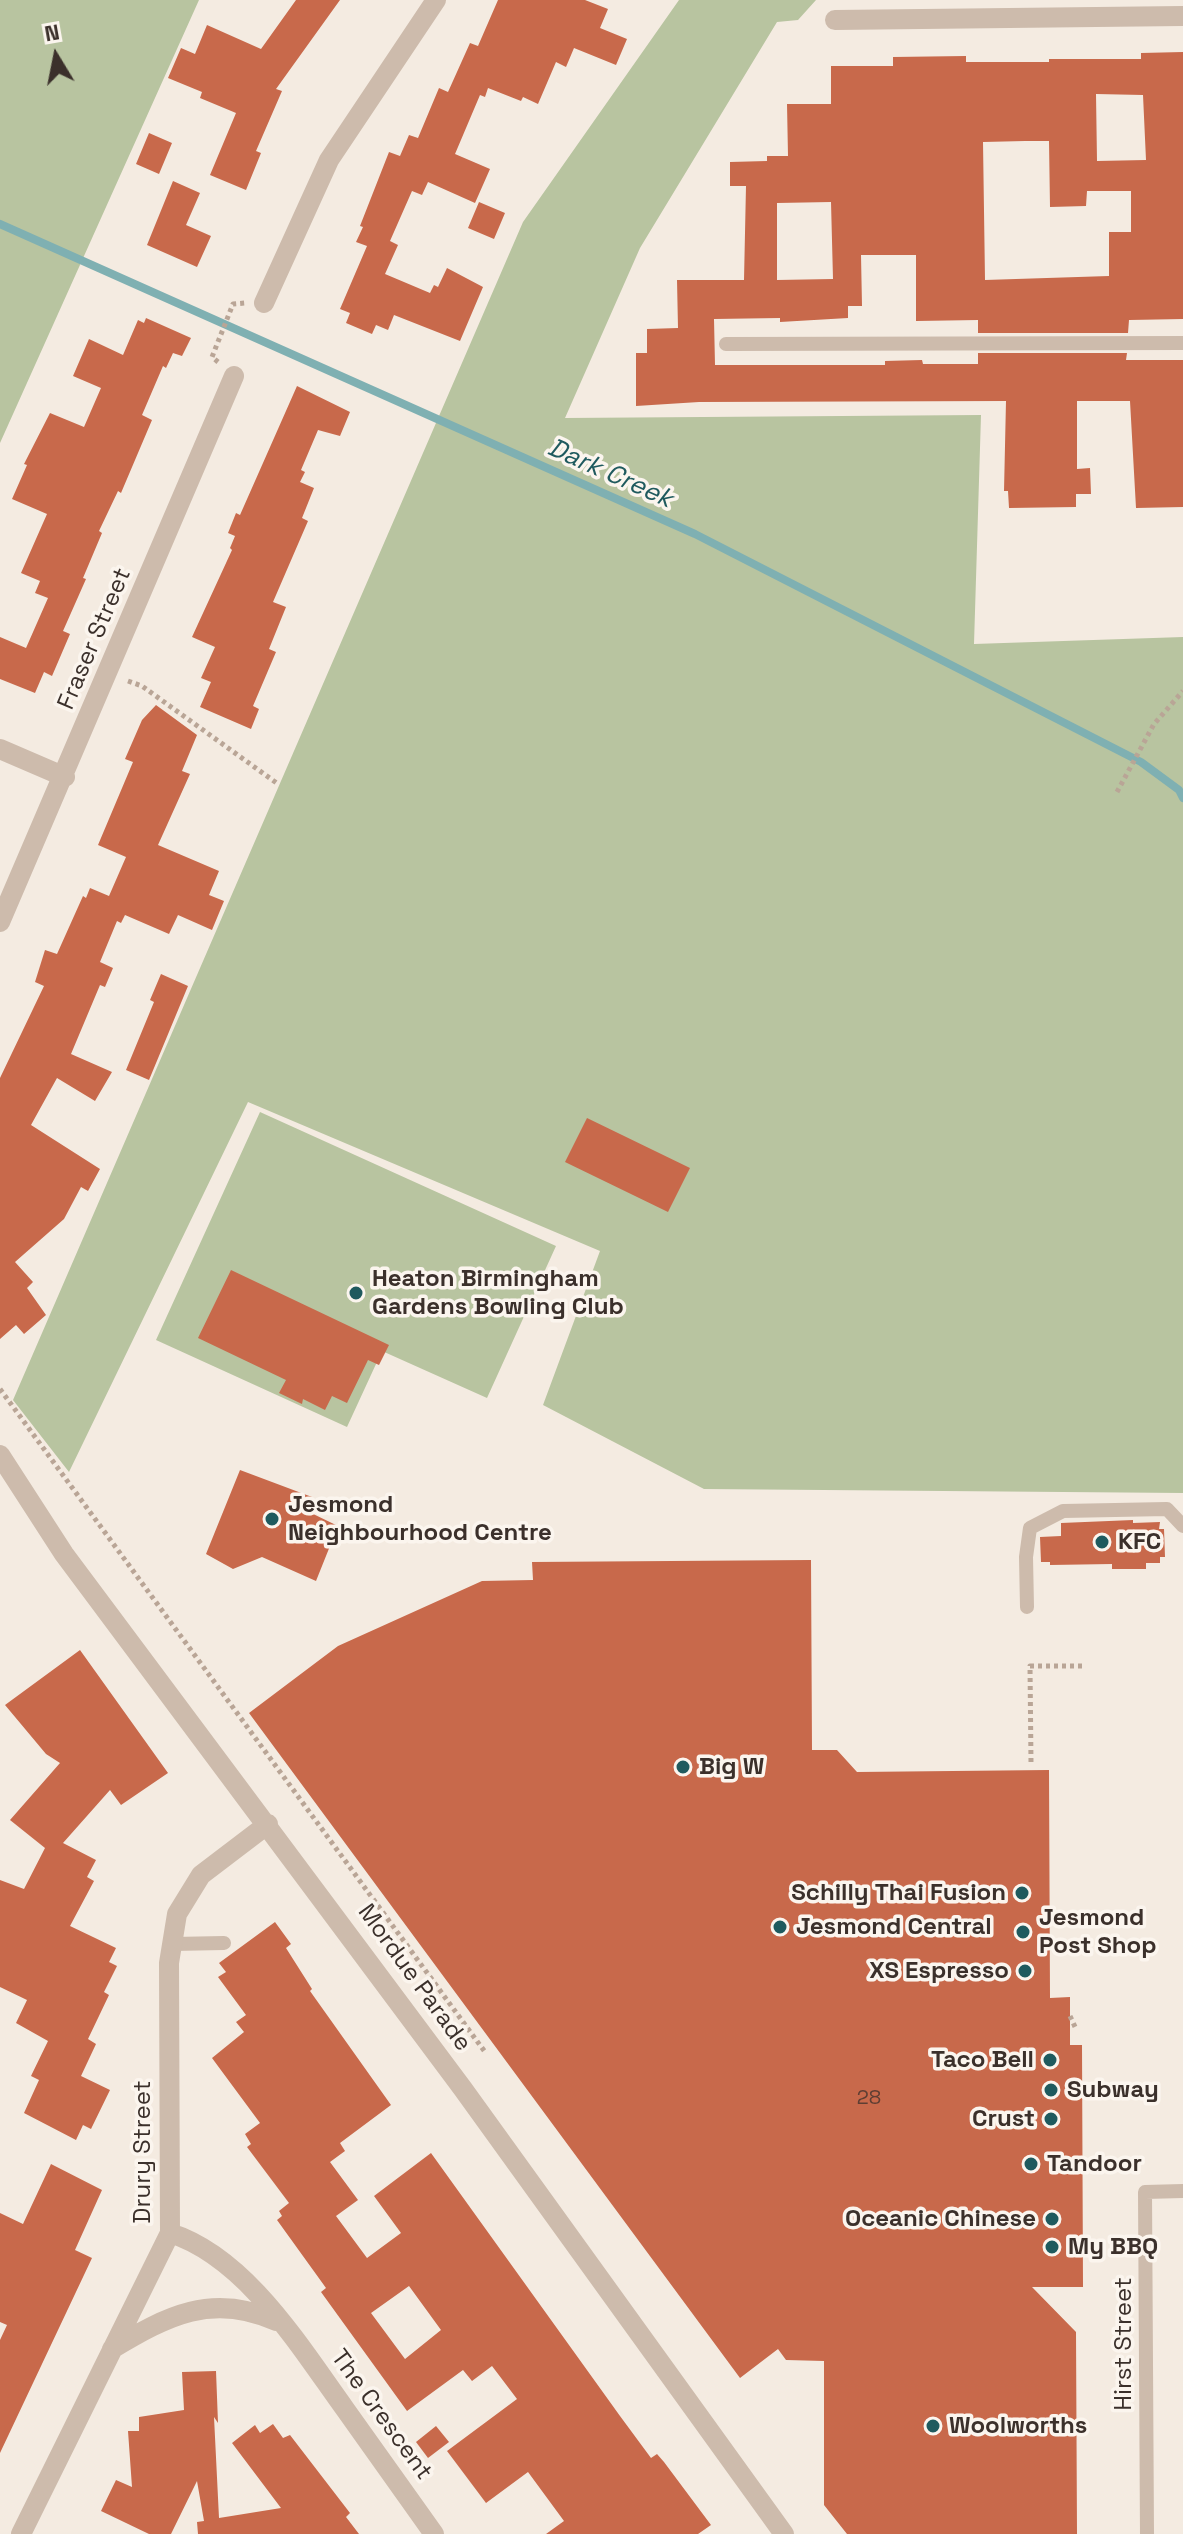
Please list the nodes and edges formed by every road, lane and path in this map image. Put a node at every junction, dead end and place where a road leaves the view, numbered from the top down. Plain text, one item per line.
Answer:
1 (436, 0) edge
2 (1183, 16) edge
3 (835, 20) dead end
4 (264, 303) joint
5 (1183, 343) edge
6 (726, 344) dead end
7 (234, 376) joint
8 (108, 674) junction
9 (1183, 691) edge
10 (0, 749) edge
11 (65, 777) junction
12 (278, 784) dead end
13 (1117, 792) dead end
14 (0, 922) edge
15 (0, 1389) edge
16 (0, 1455) edge
17 (1183, 1526) edge
18 (1027, 1607) dead end
19 (1086, 1666) dead end
20 (1031, 1762) dead end
21 (268, 1824) junction
22 (224, 1943) dead end
23 (173, 1944) junction
24 (1070, 2016) dead end
25 (1076, 2029) dead end
26 (485, 2052) dead end
27 (1183, 2191) edge
28 (170, 2233) junction
29 (285, 2325) junction
30 (112, 2349) junction
31 (21, 2534) edge
32 (434, 2534) edge
33 (784, 2534) edge
34 (1147, 2534) edge

1 - 4 street
2 - 3 street
4 - 7 path
5 - 6 lane
7 - 8 street, Fraser Street
8 - 11 street, Fraser Street
8 - 12 path
9 - 13 path
10 - 11 street
11 - 14 street, Fraser Street
15 - 26 path
16 - 21 street, Mordue Parade
17 - 18 lane
19 - 20 path
21 - 23 street, Drury Street
21 - 33 street, Mordue Parade
22 - 23 lane
23 - 28 street, Drury Street
24 - 25 path
27 - 34 lane, Hirst Street
28 - 29 street, The Crescent
28 - 30 street, Drury Street
29 - 30 street
29 - 32 street, The Crescent
30 - 31 street, Drury Street

